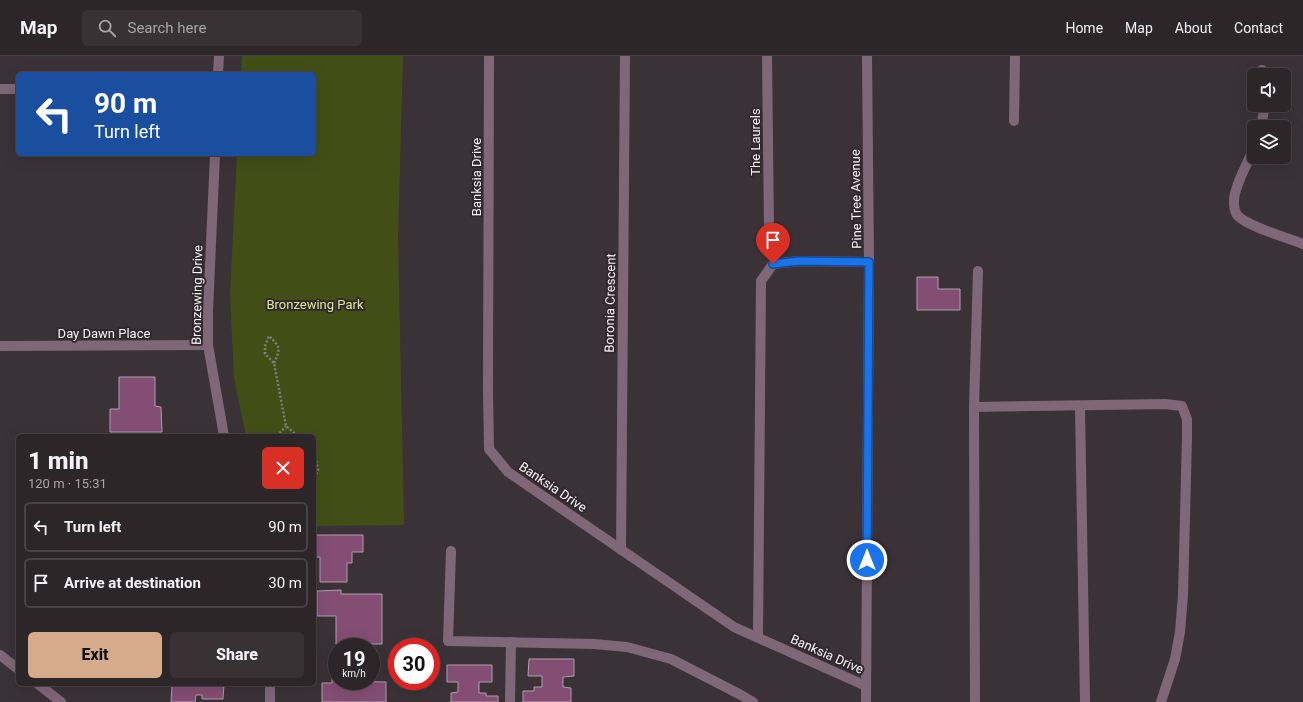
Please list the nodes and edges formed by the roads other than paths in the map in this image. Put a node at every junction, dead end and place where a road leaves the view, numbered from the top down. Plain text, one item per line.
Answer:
1 (219, 56) edge
2 (489, 56) edge
3 (625, 56) edge
4 (767, 56) edge
5 (867, 56) edge
6 (1015, 56) edge
7 (218, 72) edge
8 (0, 89) edge
9 (16, 89) edge
10 (1014, 121) dead end
11 (215, 156) edge
12 (1247, 164) edge
13 (769, 228) dead end
14 (1303, 244) edge
15 (869, 262) junction
16 (978, 271) dead end
17 (208, 345) junction
18 (0, 346) edge
19 (974, 407) junction
20 (1080, 407) junction
21 (224, 434) edge
22 (621, 550) junction
23 (451, 551) dead end
24 (758, 637) junction
25 (511, 642) junction
26 (0, 655) edge
27 (16, 667) edge
28 (41, 686) edge
29 (270, 686) edge
30 (866, 686) junction
31 (61, 702) edge
32 (270, 702) edge
33 (510, 702) edge
34 (753, 702) edge
35 (866, 702) edge
36 (975, 702) edge
37 (1085, 702) edge
38 (1161, 702) edge

1 - 7 street
2 - 22 street, Banksia Drive
3 - 22 street, Boronia Crescent
4 - 13 street, The Laurels
5 - 15 street, Pine Tree Avenue
6 - 10 street
8 - 9 street
11 - 17 street, Bronzewing Drive
12 - 14 street
15 - 24 street
15 - 30 street, Pine Tree Avenue
16 - 19 street
17 - 18 street, Day Dawn Place
17 - 21 street, Bronzewing Drive
19 - 20 street
19 - 36 street
20 - 37 street
20 - 38 street
22 - 24 street, Banksia Drive
23 - 25 street
24 - 30 street, Banksia Drive
25 - 33 street
25 - 34 street
26 - 27 street
28 - 31 street
29 - 32 street
30 - 35 street, Pine Tree Avenue

